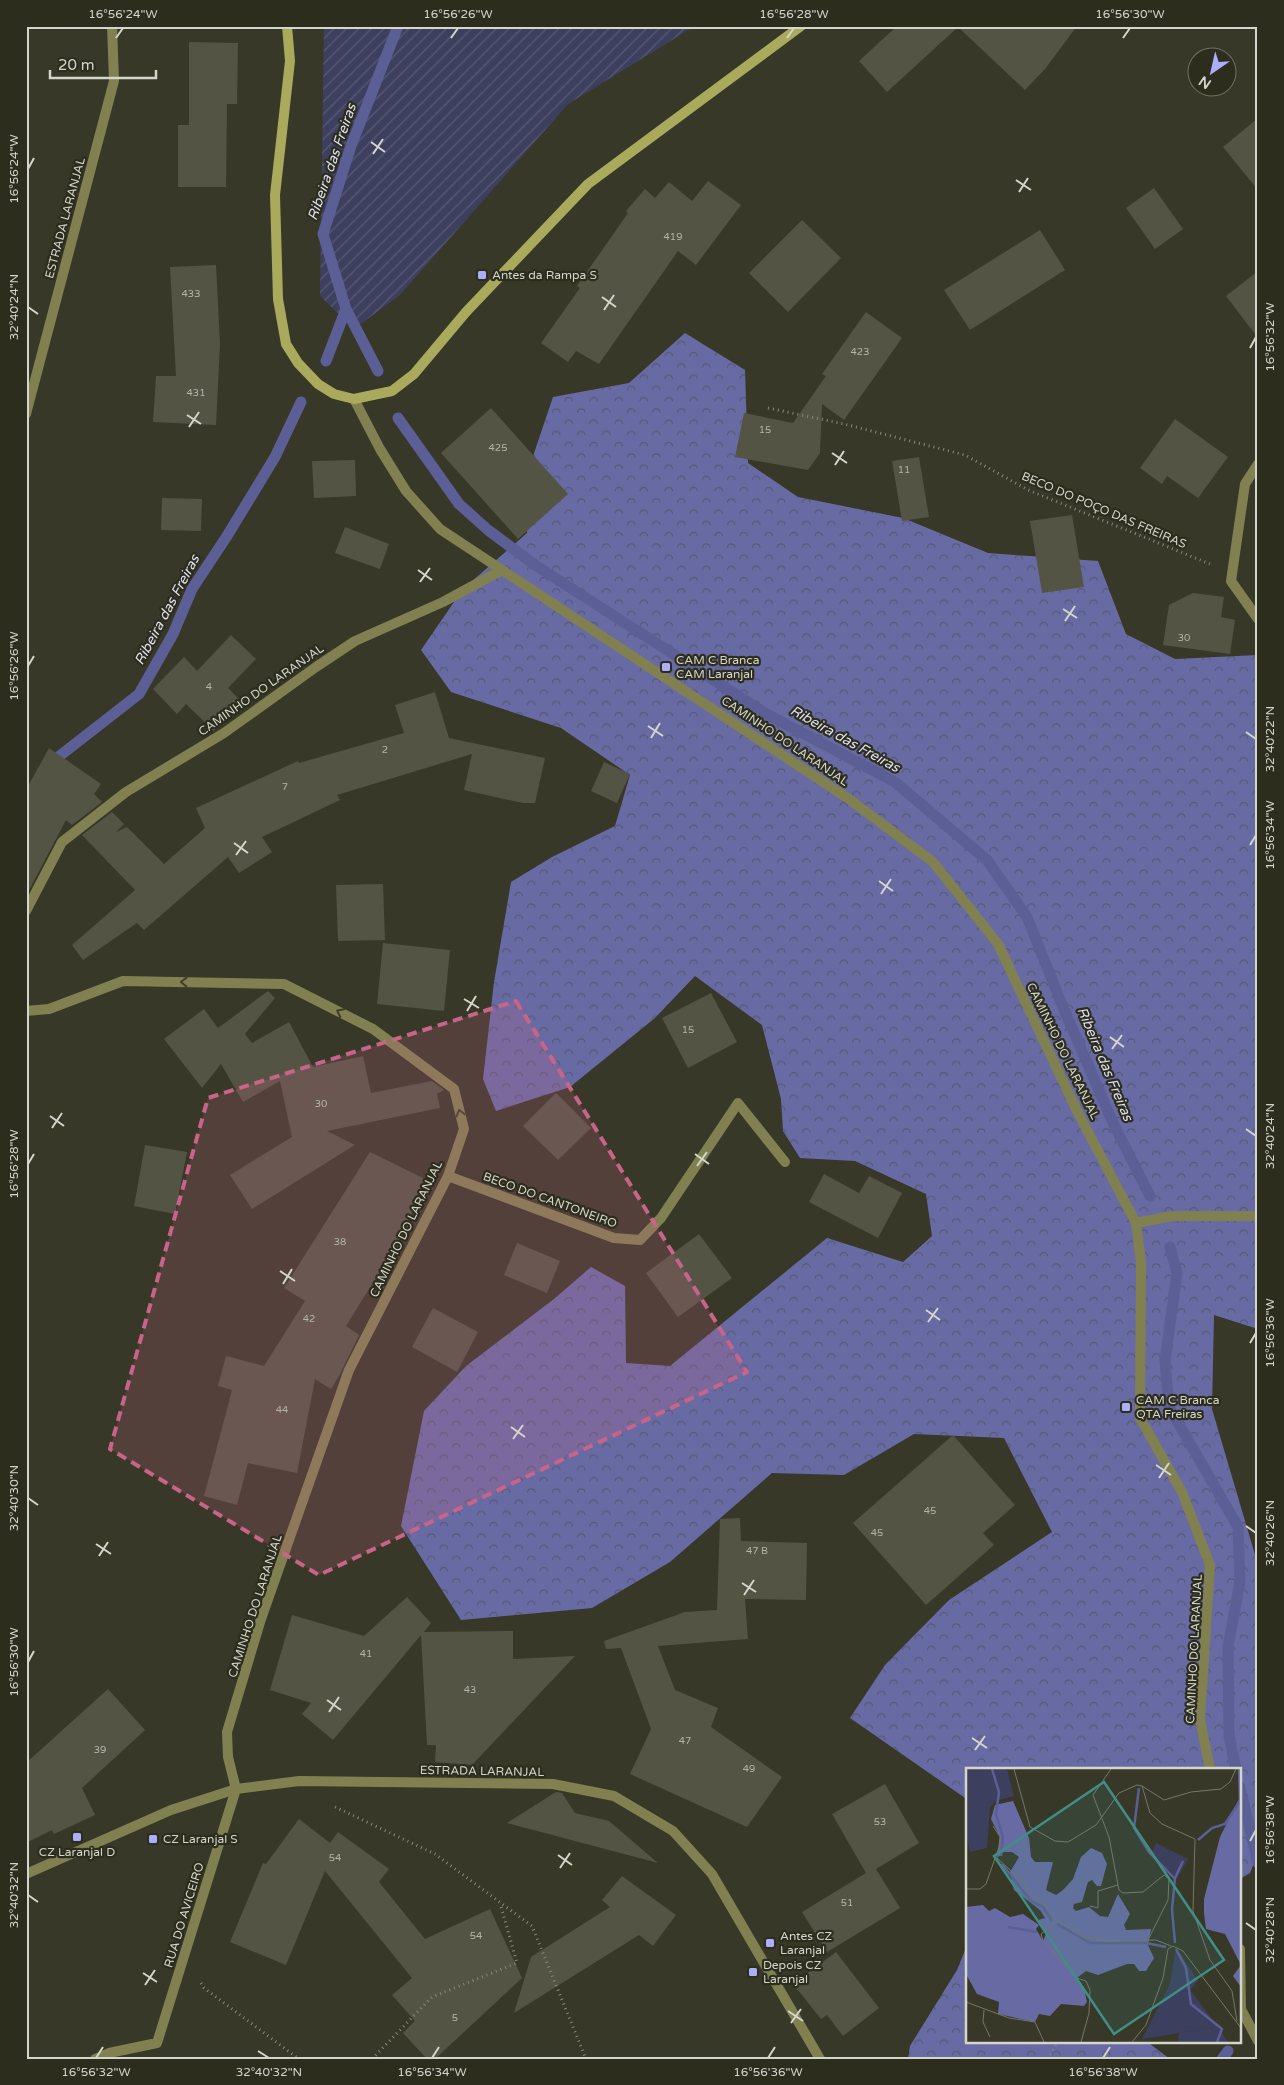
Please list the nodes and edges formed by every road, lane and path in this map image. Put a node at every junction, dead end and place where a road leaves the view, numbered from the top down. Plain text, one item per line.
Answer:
1 (112, 26) edge
2 (287, 26) edge
3 (801, 26) edge
4 (354, 399) junction
5 (768, 408) dead end
6 (26, 414) edge
7 (1258, 464) edge
8 (502, 570) junction
9 (1232, 573) junction
10 (1258, 620) edge
11 (26, 911) edge
12 (26, 1012) edge
13 (785, 1162) dead end
14 (448, 1176) junction
15 (1258, 1216) edge
16 (1136, 1222) junction
17 (1210, 1768) edge
18 (299, 1781) junction
19 (236, 1789) junction
20 (26, 1874) edge
21 (500, 1902) junction
22 (185, 1957) junction
23 (1242, 2011) edge
24 (1258, 2041) edge
25 (1057, 2042) edge
26 (94, 2059) edge
27 (299, 2059) edge
28 (372, 2059) edge
29 (586, 2059) edge
30 (820, 2059) edge
31 (1048, 2059) edge

1 - 6 street, ESTRADA LARANJAL
2 - 4 main road
3 - 4 main road
4 - 8 street, CAMINHO DO LARANJAL
5 - 9 path, BECO DO POÇO DAS FREIRAS
7 - 9 street
8 - 11 street, CAMINHO DO LARANJAL
8 - 16 street, CAMINHO DO LARANJAL
9 - 10 street
14 -> 12 street, CAMINHO DO LARANJAL
13 - 14 street, BECO DO CANTONEIRO
14 - 19 street, CAMINHO DO LARANJAL
15 - 16 street
16 - 17 street, CAMINHO DO LARANJAL
18 - 19 street, ESTRADA LARANJAL
18 - 21 path
18 - 30 street, ESTRADA LARANJAL
19 - 20 street, ESTRADA LARANJAL
19 - 22 street, RUA DO AVICEIRO
21 - 28 path
21 - 29 path
22 - 26 street, RUA DO AVICEIRO
22 - 27 path
23 - 24 street
25 - 31 path

